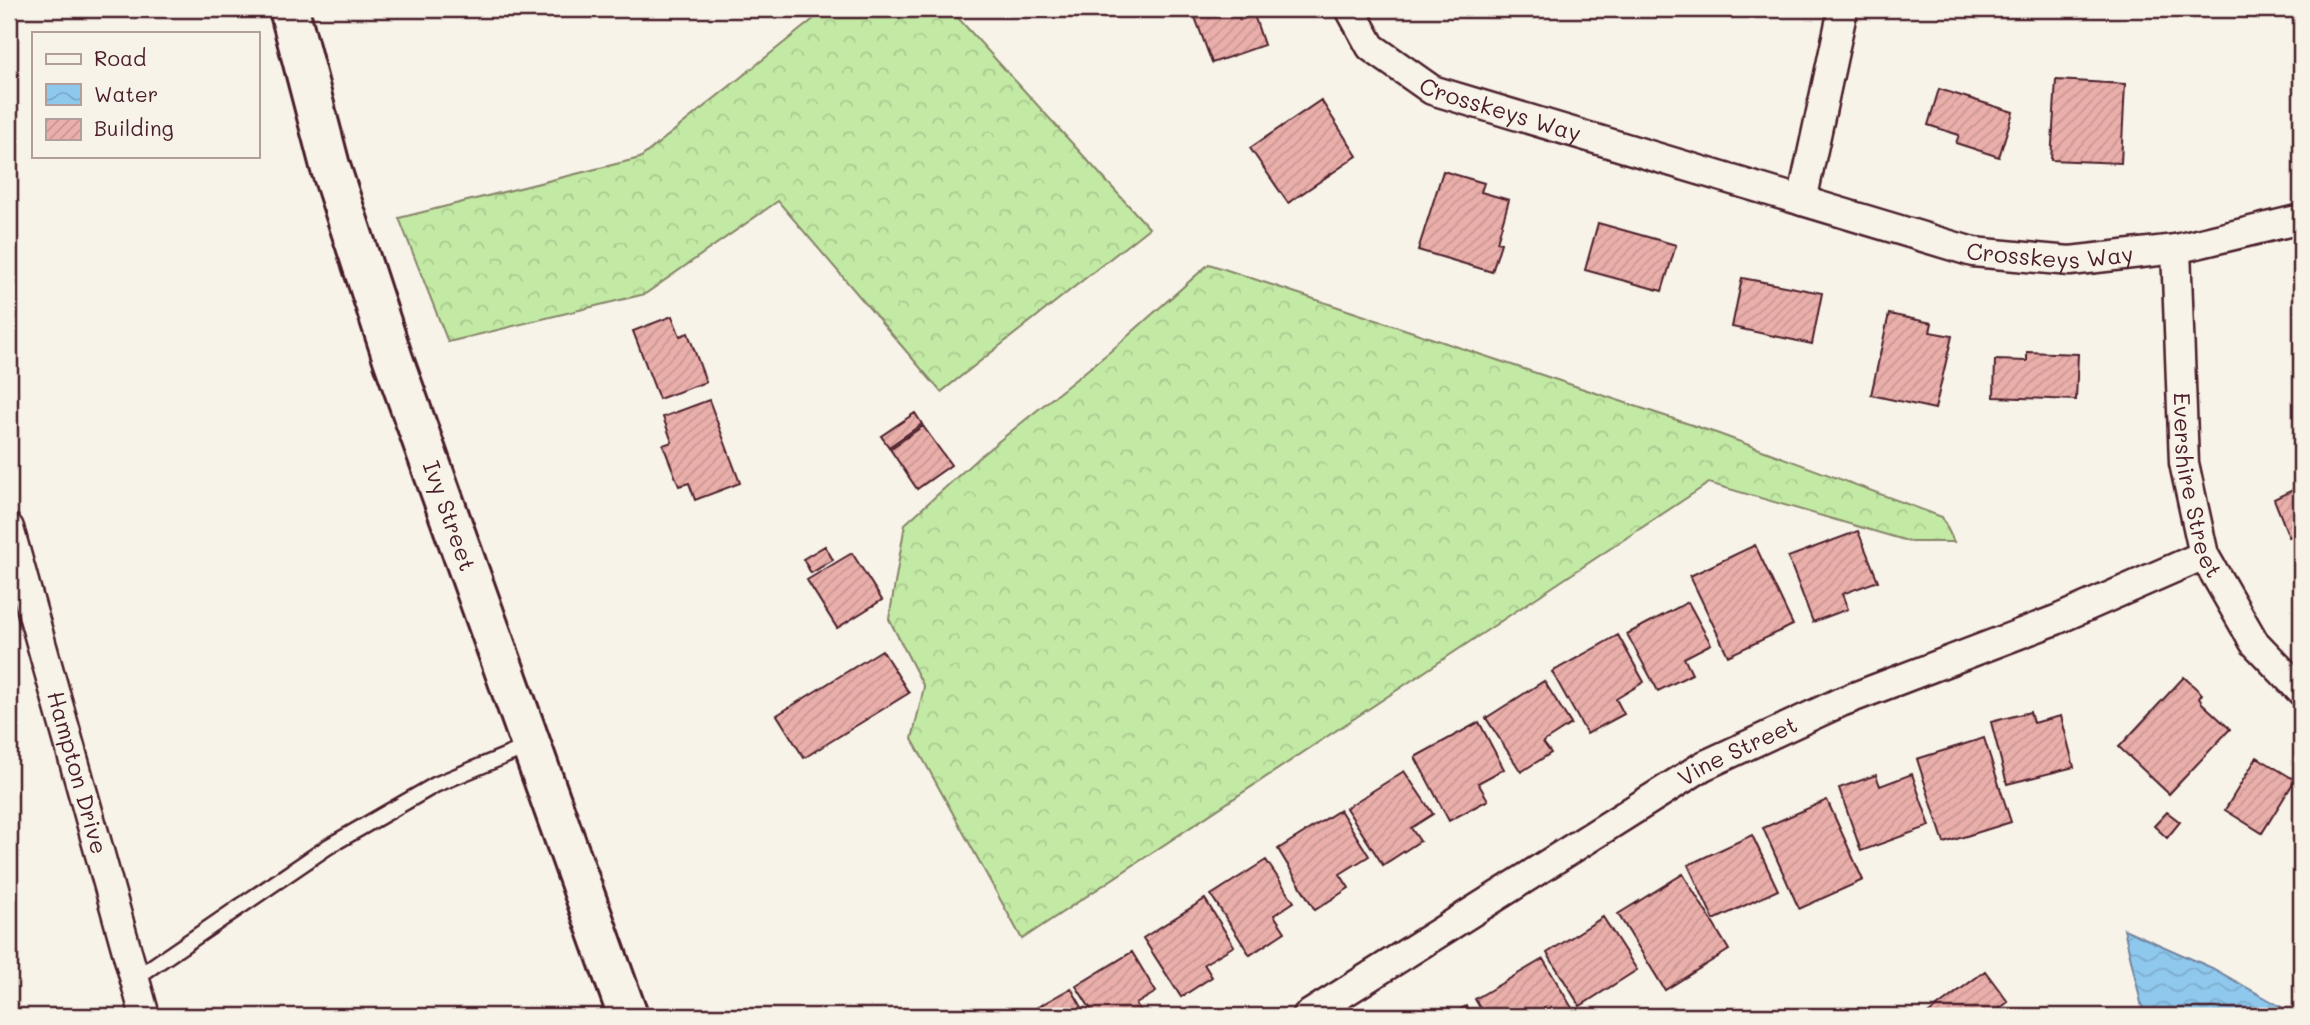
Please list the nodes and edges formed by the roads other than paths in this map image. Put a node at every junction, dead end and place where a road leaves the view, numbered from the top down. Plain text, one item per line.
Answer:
1 (289, 9) edge
2 (1350, 9) edge
3 (1843, 9) edge
4 (1802, 201) junction
5 (2301, 219) edge
6 (2176, 249) junction
7 (9, 528) edge
8 (2204, 555) junction
9 (2301, 691) edge
10 (529, 746) junction
11 (134, 979) junction
12 (145, 1016) edge
13 (628, 1016) edge
14 (1307, 1016) edge

1 - 10 main road, Ivy Street
2 - 4 street, Crosskeys Way
3 - 4 street
4 - 6 street, Crosskeys Way
5 - 6 street, Crosskeys Way
6 - 8 street, Evershire Street
7 - 11 street, Hampton Drive
8 - 9 street, Evershire Street
8 - 14 street, Vine Street
10 - 11 lane
10 - 13 main road, Ivy Street
11 - 12 street, Hampton Drive

